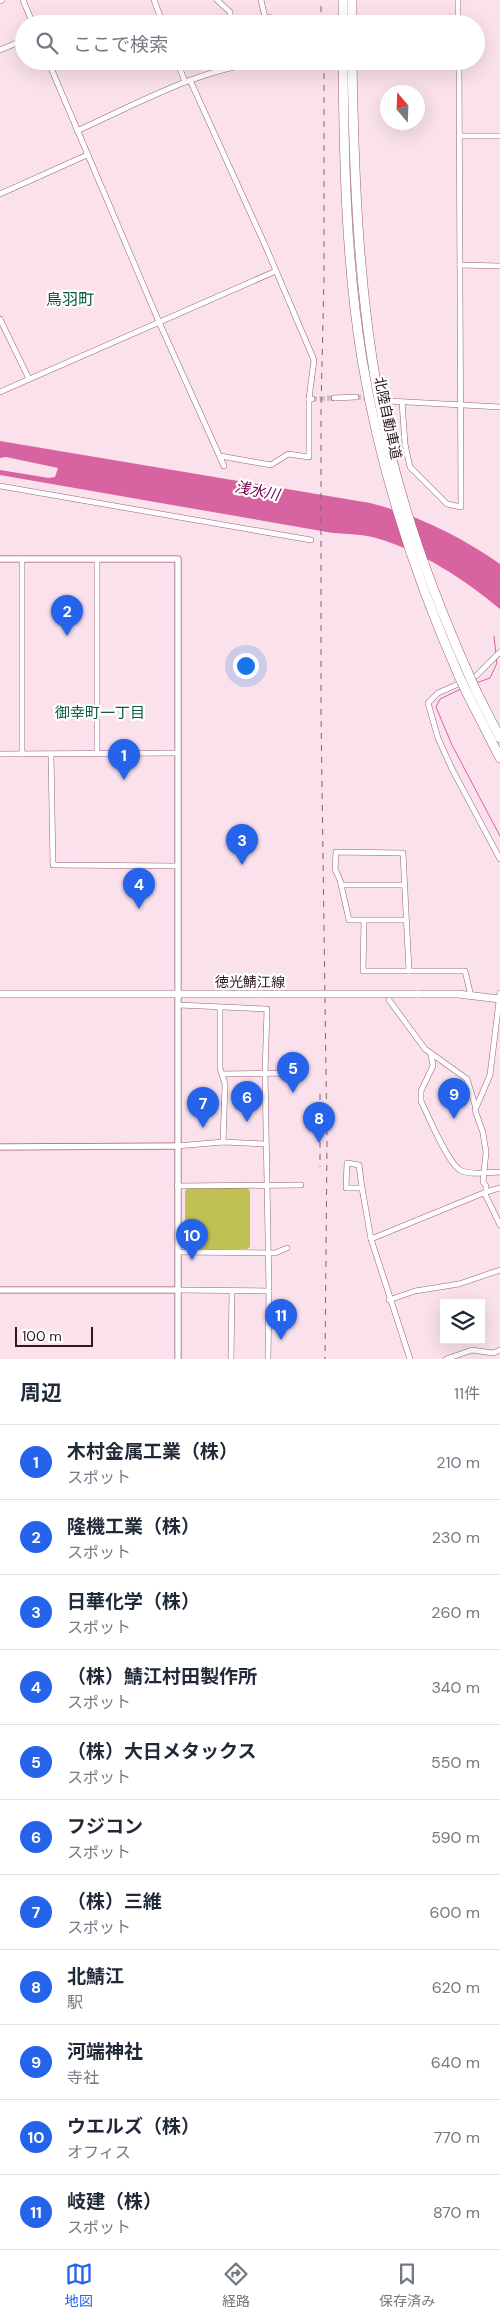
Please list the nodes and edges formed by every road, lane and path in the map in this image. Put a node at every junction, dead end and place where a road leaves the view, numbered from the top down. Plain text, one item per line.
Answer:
1 (23, 0) edge
2 (154, 0) edge
3 (217, 0) edge
4 (261, 0) edge
5 (343, 0) edge
6 (352, 0) edge
7 (458, 0) edge
8 (29, 15) edge
9 (160, 15) edge
10 (230, 15) edge
11 (265, 15) edge
12 (343, 15) edge
13 (352, 15) edge
14 (458, 15) edge
15 (15, 44) edge
16 (0, 50) edge
17 (52, 70) edge
18 (182, 70) edge
19 (224, 70) edge
20 (343, 70) edge
21 (352, 70) edge
22 (459, 70) edge
23 (188, 81) junction
24 (77, 131) junction
25 (459, 136) junction
26 (500, 136) edge
27 (87, 155) junction
28 (0, 194) edge
29 (460, 265) junction
30 (500, 266) edge
31 (276, 271) junction
32 (0, 319) edge
33 (158, 322) junction
34 (29, 379) junction
35 (0, 392) edge
36 (356, 397) tunnel mouth
37 (334, 398) tunnel mouth
38 (390, 401) tunnel mouth
39 (402, 402) junction
40 (460, 404) junction
41 (500, 407) edge
42 (220, 456) junction
43 (224, 466) dead end
44 (0, 486) edge
45 (311, 540) dead end
46 (0, 559) edge
47 (22, 559) junction
48 (97, 560) junction
49 (500, 652) edge
50 (463, 674) junction
51 (487, 723) junction
52 (500, 737) edge
53 (178, 753) junction
54 (0, 754) edge
55 (22, 754) junction
56 (51, 754) junction
57 (97, 754) junction
58 (500, 758) edge
59 (500, 763) edge
60 (500, 859) edge
61 (177, 866) junction
62 (341, 885) junction
63 (404, 885) junction
64 (364, 920) junction
65 (406, 920) junction
66 (408, 971) junction
67 (500, 993) edge
68 (0, 994) edge
69 (179, 994) junction
70 (471, 996) junction
71 (500, 999) edge
72 (388, 1000) dead end
73 (178, 1005) junction
74 (220, 1008) junction
75 (431, 1054) junction
76 (301, 1073) dead end
77 (222, 1074) junction
78 (265, 1074) junction
79 (475, 1105) junction
80 (223, 1142) junction
81 (265, 1144) junction
82 (177, 1146) junction
83 (0, 1147) edge
84 (484, 1172) junction
85 (500, 1172) edge
86 (301, 1185) dead end
87 (177, 1186) junction
88 (267, 1186) junction
89 (362, 1188) junction
90 (500, 1188) edge
91 (486, 1193) junction
92 (500, 1225) edge
93 (371, 1239) junction
94 (287, 1248) dead end
95 (178, 1252) junction
96 (268, 1252) junction
97 (500, 1270) edge
98 (0, 1290) edge
99 (178, 1290) junction
100 (232, 1290) junction
101 (270, 1291) junction
102 (389, 1300) junction
103 (500, 1350) edge
104 (178, 1359) edge
105 (232, 1359) edge
106 (268, 1359) edge
107 (410, 1359) edge
108 (446, 1359) edge

1 - 8 street
2 - 9 street
3 - 10 street
4 - 11 street
5 - 12 highway
6 - 13 highway
7 - 14 street
15 - 16 street
17 - 24 street
18 - 23 street
19 - 23 street
20 - 50 highway, 北陸自動車道
21 - 50 highway, 北陸自動車道
22 - 25 street
23 - 24 street
23 - 31 street
24 - 27 street
25 - 26 street
25 - 29 street
27 - 28 street
27 - 33 street
29 - 30 street
29 - 40 street
31 - 33 street
31 - 42 street
32 - 34 street
33 - 34 street
33 - 42 street
34 - 35 street
36 - 37 street
38 - 39 street
39 - 40 street
39 - 40 street
40 - 41 street
42 - 43 street
44 - 45 street
46 - 47 street
47 - 48 street
47 - 55 street
48 - 53 street
48 - 57 street
49 - 60 street
50 - 51 highway, 北陸自動車道, bridge
51 - 52 highway, 北陸自動車道
51 - 58 highway, 北陸自動車道
51 - 59 highway
53 - 57 street
53 - 61 street
54 - 55 street
55 - 56 street
56 - 57 street
56 - 61 street
61 - 69 street
62 - 63 street
62 - 63 street
62 - 64 street
63 - 65 street
64 - 65 street
64 - 66 street
65 - 66 street
66 - 70 street
67 - 71 street
68 - 69 main road, 徳光鯖江線
69 - 70 main road, 徳光鯖江線, bridge
69 - 73 street
70 - 71 main road, 徳光鯖江線
71 - 79 street
72 - 75 street
73 - 74 street
73 - 82 street
74 - 77 street
74 - 78 street
75 - 79 street
75 - 84 street
76 - 78 street
77 - 78 street
77 - 80 street
78 - 81 street
79 - 84 street
80 - 81 street
80 - 82 street
81 - 88 street
82 - 83 street
82 - 87 street
84 - 85 street
84 - 91 street
86 - 88 street
87 - 88 street
87 - 95 street
88 - 96 street
89 - 89 street
89 - 93 street
90 - 91 street
91 - 92 street
91 - 93 street
93 - 102 street
94 - 96 street
95 - 96 street
95 - 99 street
96 - 101 street
97 - 102 street
98 - 99 street
99 - 100 street
99 - 104 street
100 - 101 street
100 - 105 street
101 - 106 street
102 - 107 street
103 - 108 street

